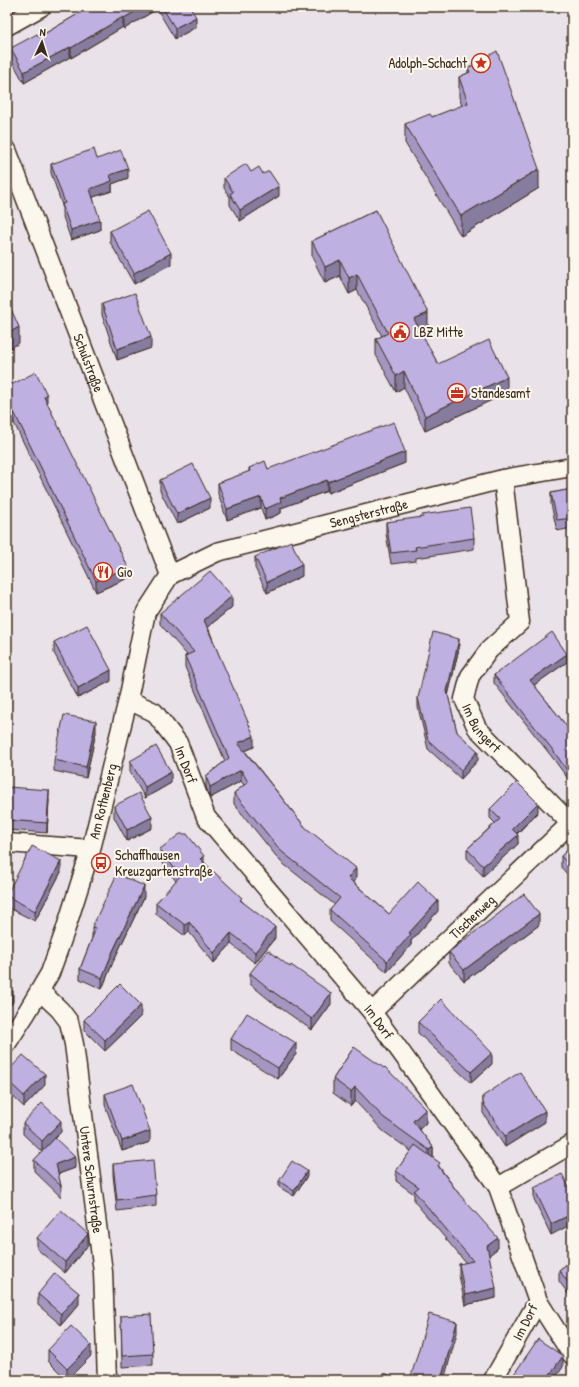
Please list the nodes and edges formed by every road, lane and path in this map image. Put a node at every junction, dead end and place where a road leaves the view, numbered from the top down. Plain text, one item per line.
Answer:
1 (41, 7) edge
2 (7, 26) edge
3 (7, 150) edge
4 (572, 467) edge
5 (503, 479) junction
6 (170, 575) junction
7 (128, 700) junction
8 (571, 823) edge
9 (7, 843) edge
10 (91, 849) junction
11 (40, 991) junction
12 (372, 1012) junction
13 (7, 1043) edge
14 (572, 1144) edge
15 (498, 1187) junction
16 (538, 1301) junction
17 (572, 1355) edge
18 (107, 1380) edge
19 (493, 1380) edge

1 - 2 street
3 - 6 street, Schulstraße
4 - 5 street, Sengsterstraße
5 - 6 street, Sengsterstraße
5 - 8 street, Im Bungert
6 - 7 street, Am Rothenberg
7 - 10 street, Am Rothenberg
7 - 12 street, Im Dorf
8 - 12 street, Tischenweg
9 - 10 street
10 - 11 street, Am Rothenberg
11 - 13 street, Am Rothenberg
11 - 18 street, Untere Schurnstraße
12 - 15 street, Im Dorf
14 - 15 street
15 - 16 street, Im Dorf
16 - 17 street
16 - 19 street, Im Dorf

